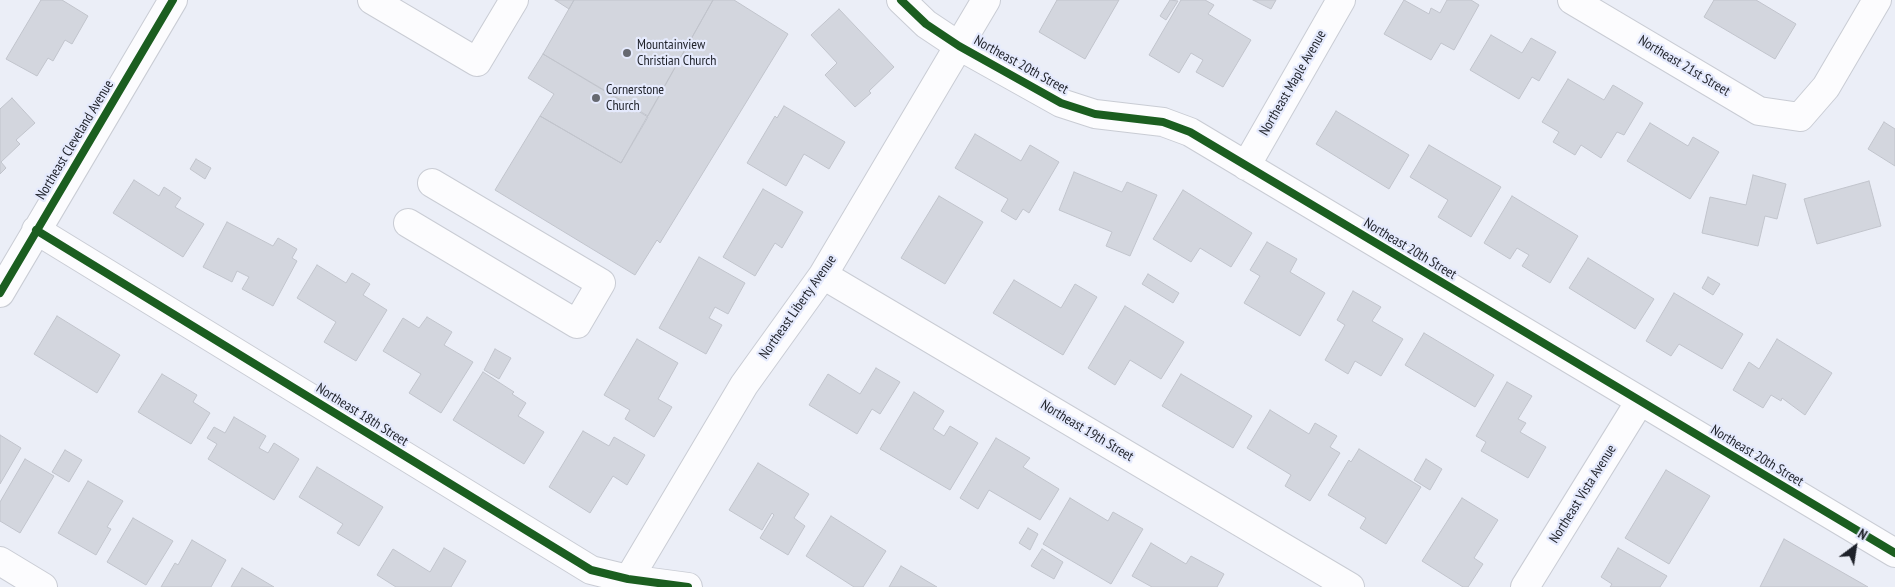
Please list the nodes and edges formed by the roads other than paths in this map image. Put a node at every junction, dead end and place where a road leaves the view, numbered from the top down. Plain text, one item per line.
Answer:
1 (172, 0) edge
2 (372, 0) edge
3 (514, 0) edge
4 (901, 0) edge
5 (986, 0) edge
6 (1341, 0) edge
7 (1572, 0) edge
8 (1877, 0) edge
9 (960, 46) junction
10 (1246, 166) junction
11 (432, 182) dead end
12 (408, 223) dead end
13 (36, 230) junction
14 (823, 275) junction
15 (3, 282) edge
16 (1640, 401) junction
17 (1895, 553) edge
18 (0, 561) edge
19 (626, 583) edge
20 (43, 587) edge
21 (688, 587) edge
22 (1350, 587) edge
23 (1525, 587) edge

1 - 13 street, Northeast Cleveland Avenue
2 - 3 street
4 - 9 street, Northeast 20th Street
5 - 9 street, Northeast Liberty Avenue
6 - 10 street, Northeast Maple Avenue
7 - 8 street, Northeast 21st Street
9 - 10 street, Northeast 20th Street
9 - 14 street, Northeast Liberty Avenue
10 - 16 street, Northeast 20th Street
11 - 12 street
13 - 15 street, Northeast Cleveland Avenue
13 - 19 street, Northeast 18th Street
14 - 19 street, Northeast Liberty Avenue
14 - 22 street, Northeast 19th Street
16 - 17 street, Northeast 20th Street
16 - 23 street, Northeast Vista Avenue
18 - 20 street
19 - 21 street, Northeast 18th Street

